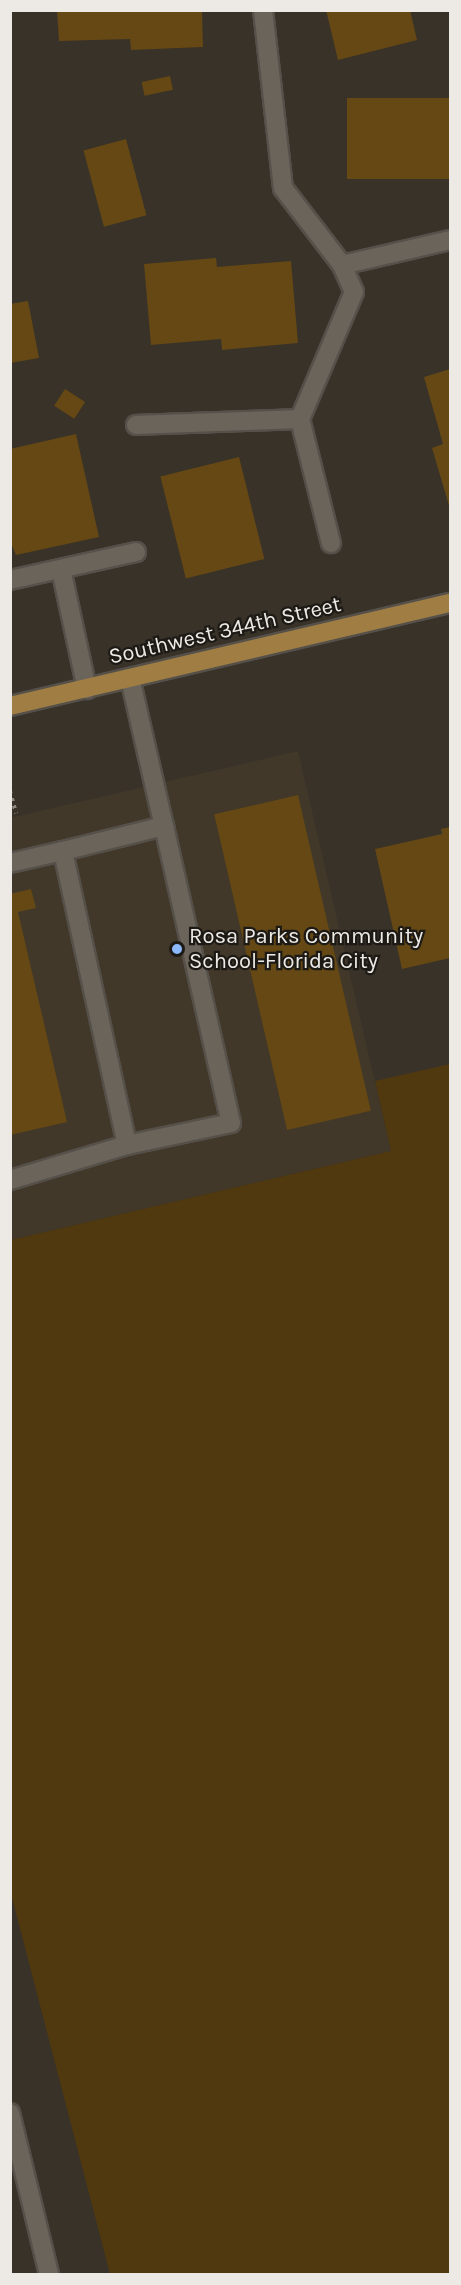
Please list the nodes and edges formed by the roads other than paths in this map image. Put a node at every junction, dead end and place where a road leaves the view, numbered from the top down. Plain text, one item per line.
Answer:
1 (263, 10) edge
2 (450, 240) edge
3 (342, 265) junction
4 (300, 419) junction
5 (136, 425) dead end
6 (331, 543) dead end
7 (136, 552) dead end
8 (62, 569) junction
9 (10, 580) edge
10 (450, 603) edge
11 (130, 678) junction
12 (87, 688) junction
13 (10, 706) edge
14 (164, 826) junction
15 (63, 851) junction
16 (10, 864) edge
17 (127, 1145) junction
18 (10, 1180) edge
19 (10, 2114) edge
20 (49, 2274) edge

1 - 3 street
2 - 3 street
3 - 4 street
4 - 5 street
4 - 6 street
7 - 8 street
8 - 9 street
8 - 12 street
10 - 11 main road, Southwest 344th Street
11 - 12 main road, Southwest 344th Street
11 - 14 street
12 - 13 main road, Southwest 344th Street
14 - 15 street
14 - 17 street
15 - 16 street
15 - 17 street
17 - 18 street
19 - 20 street

